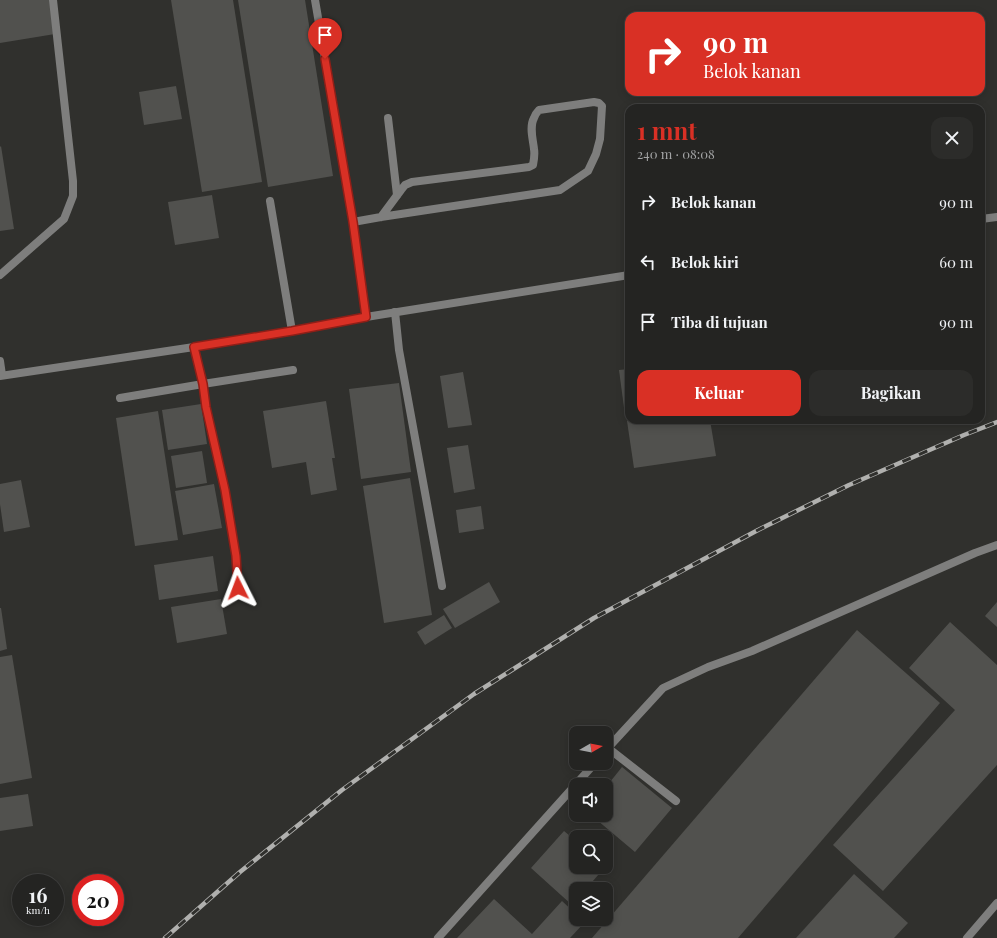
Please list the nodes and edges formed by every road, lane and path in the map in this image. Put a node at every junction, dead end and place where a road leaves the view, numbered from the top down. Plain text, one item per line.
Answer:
1 (53, 0) edge
2 (315, 0) edge
3 (388, 118) dead end
4 (397, 194) junction
5 (270, 202) dead end
6 (382, 216) junction
7 (997, 217) edge
8 (985, 218) edge
9 (353, 222) junction
10 (0, 275) edge
11 (625, 276) edge
12 (395, 312) junction
13 (366, 317) junction
14 (292, 331) junction
15 (194, 347) junction
16 (0, 361) edge
17 (293, 370) dead end
18 (1, 375) edge
19 (203, 384) junction
20 (120, 398) dead end
21 (997, 545) edge
22 (442, 586) dead end
23 (238, 588) dead end
24 (613, 742) edge
25 (613, 754) edge
26 (589, 770) edge
27 (676, 801) dead end
28 (997, 903) edge
29 (438, 938) edge
30 (967, 938) edge

1 - 10 lane
2 - 9 lane
3 - 4 lane
4 - 6 lane
4 - 6 lane
5 - 14 lane
6 - 9 lane
7 - 8 lane
9 - 13 lane
11 - 12 lane
12 - 13 lane
12 - 22 lane
13 - 14 lane
14 - 15 lane
15 - 18 lane
15 - 19 lane
16 - 18 lane
17 - 19 lane
19 - 20 lane
19 - 23 lane
21 - 24 lane
25 - 27 lane
26 - 29 lane
28 - 30 lane

